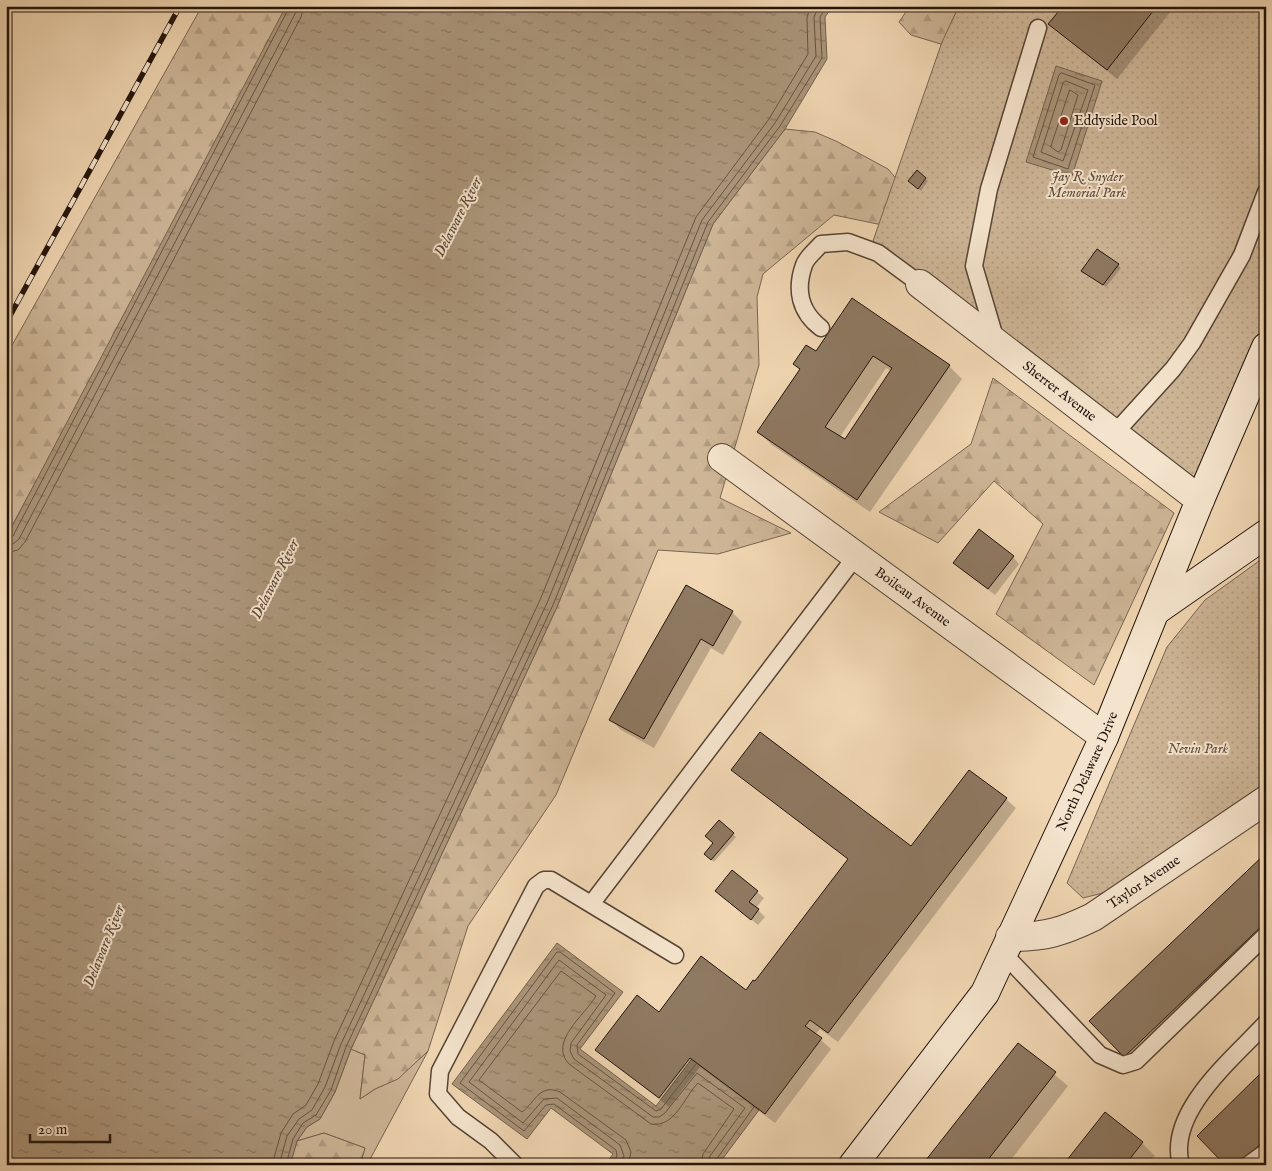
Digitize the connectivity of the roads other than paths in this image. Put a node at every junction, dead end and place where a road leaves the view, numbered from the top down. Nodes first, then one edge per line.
1 (1038, 28) dead end
2 (1266, 192) edge
3 (920, 284) joint
4 (821, 328) dead end
5 (997, 343) junction
6 (1266, 347) edge
7 (1114, 434) junction
8 (722, 458) dead end
9 (1200, 500) junction
10 (1266, 534) edge
11 (856, 556) junction
12 (1157, 610) junction
13 (1104, 737) junction
14 (1266, 800) edge
15 (592, 903) junction
16 (1266, 936) edge
17 (1007, 945) junction
18 (675, 954) dead end
19 (1266, 1023) edge
20 (1266, 1152) edge
21 (515, 1165) edge
22 (853, 1165) edge
23 (1181, 1165) edge
24 (1248, 1165) edge

1 - 5 lane
2 - 7 lane
3 - 4 lane
3 - 5 street, Sherrer Avenue
5 - 7 street, Sherrer Avenue
6 - 9 street, North Delaware Drive
7 - 9 street, Sherrer Avenue
8 - 11 street, Boileau Avenue
9 - 12 street, North Delaware Drive
10 - 12 street
11 - 13 street, Boileau Avenue
11 - 15 lane
12 - 13 street, North Delaware Drive
13 - 17 street, North Delaware Drive
14 - 17 street, Taylor Avenue
15 - 18 lane
15 - 21 lane
16 - 17 lane
17 - 22 street, North Delaware Drive
19 - 23 lane
20 - 24 lane

